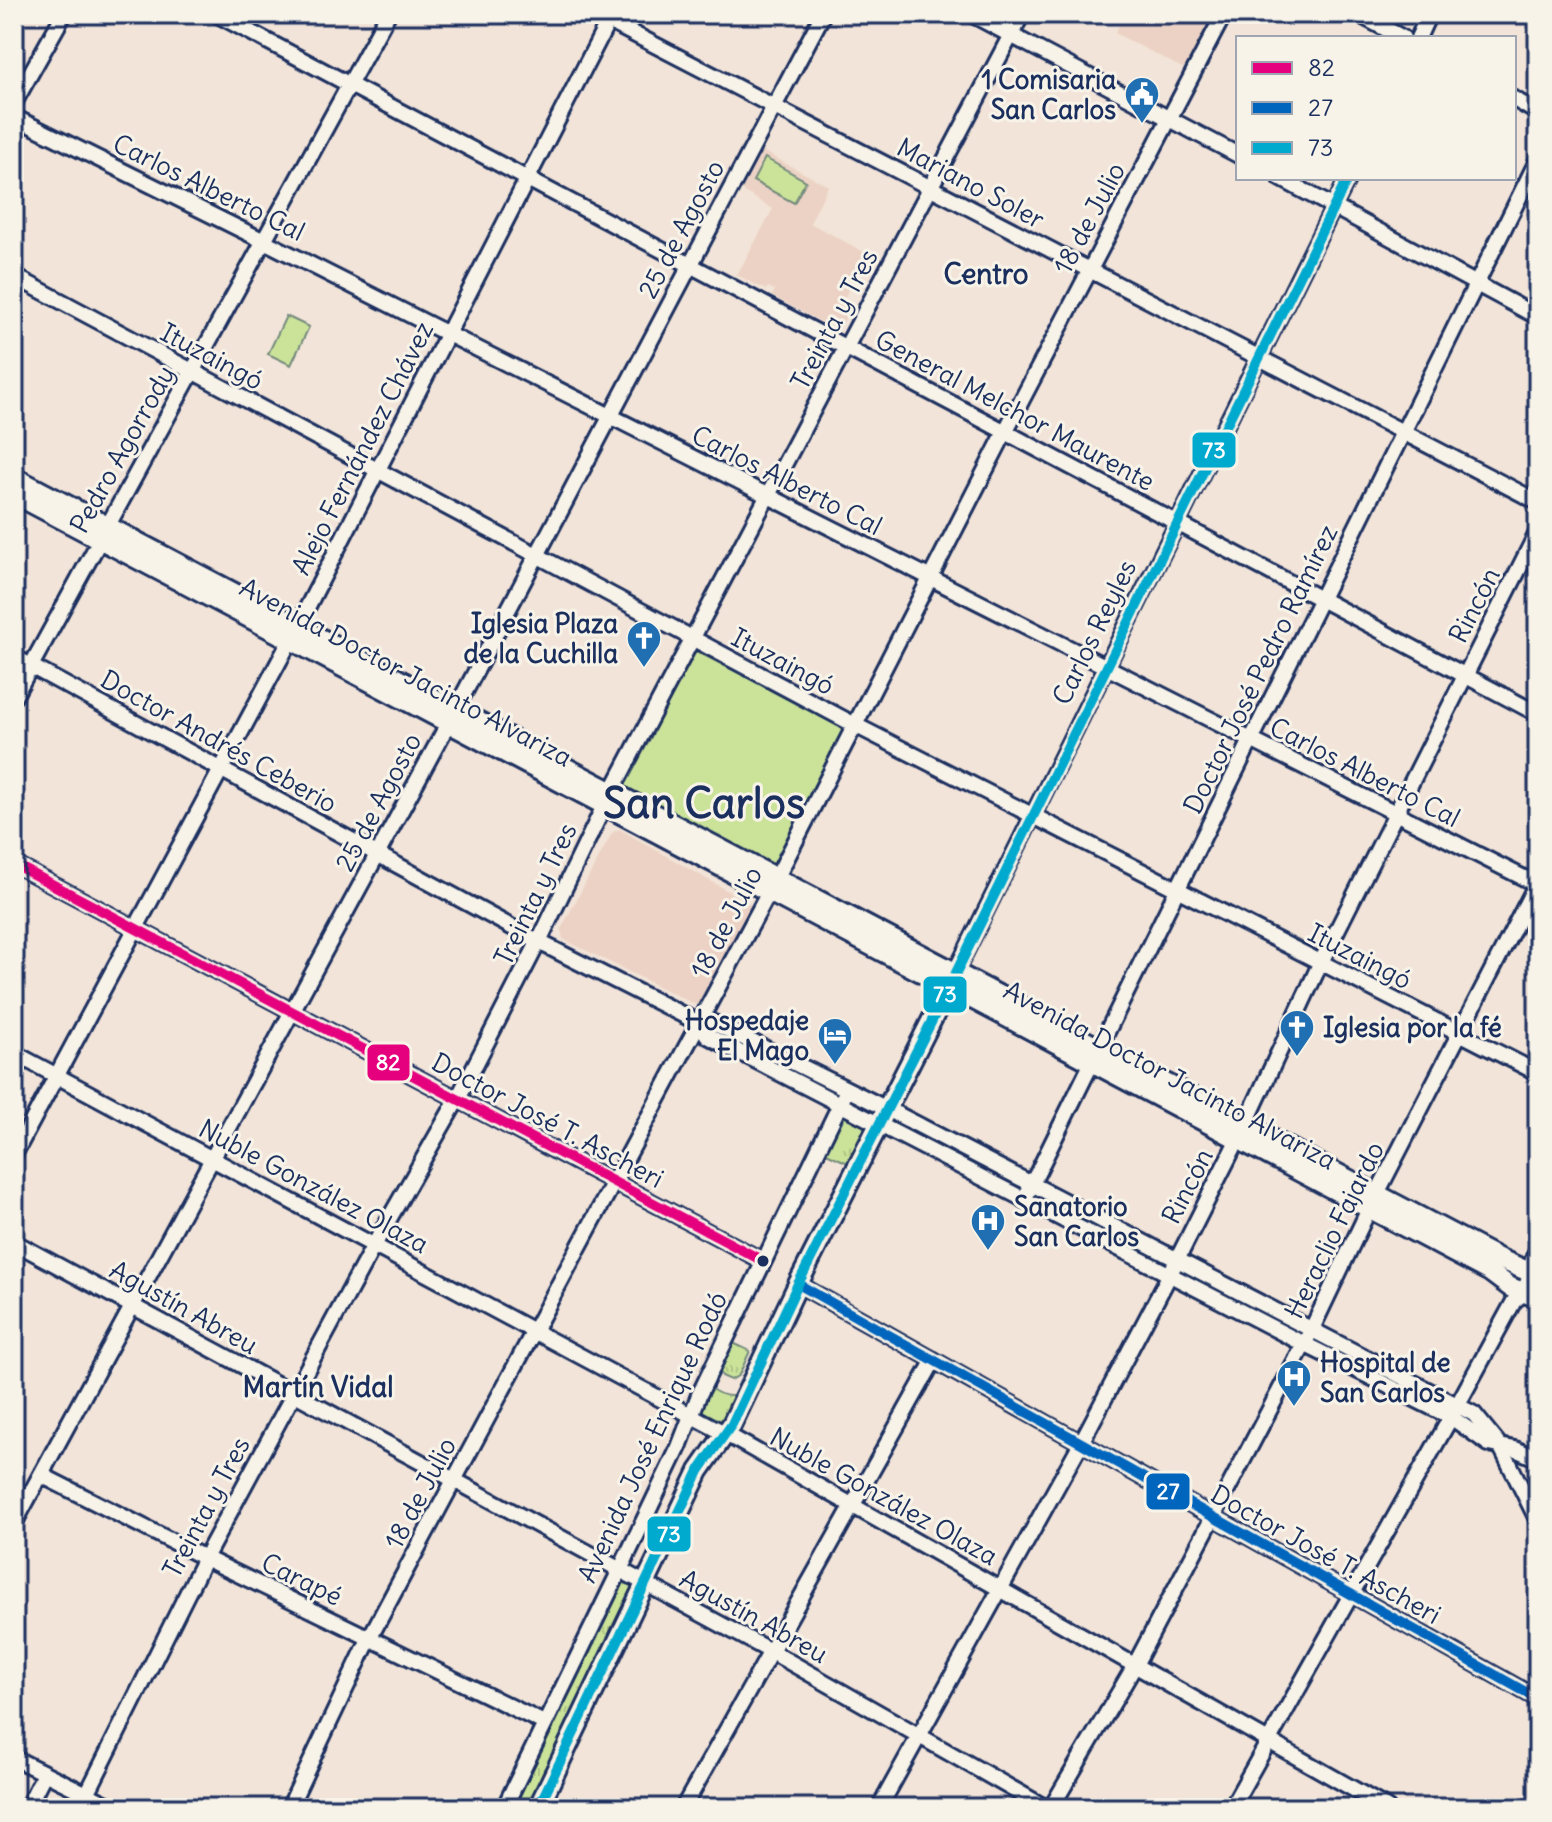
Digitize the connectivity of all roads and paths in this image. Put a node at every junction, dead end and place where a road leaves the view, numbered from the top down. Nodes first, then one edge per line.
1 (64, 14) edge
2 (216, 14) edge
3 (388, 14) edge
4 (823, 14) edge
5 (971, 14) edge
6 (1022, 14) edge
7 (1224, 14) edge
8 (1358, 14) edge
9 (1429, 14) edge
10 (606, 16) edge
11 (1011, 35) junction
12 (1399, 36) edge
13 (1419, 36) edge
14 (350, 85) junction
15 (1516, 100) edge
16 (14, 103) edge
17 (775, 107) junction
18 (1538, 113) edge
19 (14, 117) edge
20 (1170, 118) junction
21 (1236, 154) edge
22 (1538, 159) edge
23 (527, 180) junction
24 (1284, 180) edge
25 (1347, 180) edge
26 (930, 189) junction
27 (1333, 207) junction
28 (264, 241) junction
29 (689, 265) junction
30 (1088, 271) junction
31 (14, 276) edge
32 (1478, 285) junction
33 (1538, 317) edge
34 (447, 335) junction
35 (846, 348) junction
36 (1258, 359) junction
37 (192, 372) junction
38 (609, 416) junction
39 (1005, 432) junction
40 (1404, 434) junction
41 (378, 472) junction
42 (14, 477) edge
43 (14, 494) edge
44 (767, 497) junction
45 (1538, 502) edge
46 (1177, 522) junction
47 (1538, 531) edge
48 (104, 533) junction
49 (536, 556) junction
50 (929, 579) junction
51 (1322, 599) junction
52 (295, 632) junction
53 (692, 639) junction
54 (14, 657) edge
55 (31, 666) junction
56 (1105, 668) junction
57 (1465, 675) junction
58 (14, 697) edge
59 (1538, 714) edge
60 (452, 715) junction
61 (853, 724) junction
62 (1251, 741) junction
63 (222, 769) junction
64 (608, 799) junction
65 (1033, 815) junction
66 (1396, 815) junction
67 (377, 854) junction
68 (14, 864) edge
69 (1537, 884) edge
70 (772, 886) junction
71 (1177, 890) junction
72 (136, 928) junction
73 (539, 942) junction
74 (1320, 964) junction
75 (952, 980) junction
76 (292, 1012) junction
77 (699, 1023) junction
78 (1461, 1033) junction
79 (14, 1053) edge
80 (1095, 1054) junction
81 (1538, 1073) edge
82 (57, 1076) junction
83 (847, 1088) junction
84 (457, 1100) junction
85 (839, 1104) junction
86 (883, 1117) junction
87 (1241, 1132) junction
88 (14, 1155) edge
89 (212, 1158) junction
90 (615, 1183) junction
91 (1032, 1185) junction
92 (1024, 1200) junction
93 (1373, 1202) junction
94 (14, 1242) edge
95 (373, 1247) junction
96 (763, 1261) junction
97 (1533, 1266) edge
98 (1173, 1267) junction
99 (798, 1284) junction
100 (1521, 1295) edge
101 (133, 1305) junction
102 (535, 1331) junction
103 (1307, 1337) junction
104 (934, 1360) junction
105 (294, 1394) junction
106 (1455, 1412) junction
107 (690, 1415) junction
108 (726, 1434) junction
109 (1081, 1443) junction
110 (1501, 1447) junction
111 (1538, 1459) edge
112 (41, 1475) junction
113 (454, 1480) junction
114 (853, 1505) junction
115 (1212, 1518) junction
116 (1538, 1521) edge
117 (14, 1524) edge
118 (205, 1558) junction
119 (620, 1570) junction
120 (645, 1583) junction
121 (1001, 1589) junction
122 (1351, 1596) junction
123 (369, 1639) junction
124 (772, 1652) junction
125 (1134, 1667) junction
126 (1538, 1699) edge
127 (544, 1723) junction
128 (918, 1736) junction
129 (1269, 1742) junction
130 (14, 1758) edge
131 (44, 1774) junction
132 (87, 1794) junction
133 (27, 1808) edge
134 (115, 1808) edge
135 (289, 1808) edge
136 (504, 1808) edge
137 (538, 1808) edge
138 (683, 1808) edge
139 (879, 1808) edge
140 (1049, 1808) edge
141 (1231, 1808) edge
142 (1387, 1808) edge

1 - 16 street
2 - 14 street, General Melchor Maurente
3 - 14 street, Pedro Agorrody
4 - 17 street, 25 de Agosto
5 - 11 street
6 - 11 street, Treinta y Tres
7 - 20 street, 18 de Julio
8 - 12 street
9 - 13 street
10 - 17 street, Mariano Soler
10 - 23 street, Alejo Fernández Chávez
11 - 20 street
11 - 26 street, Treinta y Tres
14 - 23 street, General Melchor Maurente
14 - 28 street, Pedro Agorrody
15 - 18 street
17 - 26 street, Mariano Soler
17 - 29 street, 25 de Agosto
19 - 28 street, Carlos Alberto Cal
20 - 21 street
20 - 30 street, 18 de Julio
22 - 32 street, Doctor José Pedro Ramírez
23 - 29 street, General Melchor Maurente
23 - 34 street, Alejo Fernández Chávez
24 - 27 street
25 - 27 street, Carlos Reyles
26 - 30 street, Mariano Soler
26 - 35 street, Treinta y Tres
27 - 32 street
27 - 36 street, Carlos Reyles
28 - 34 street, Carlos Alberto Cal
28 - 37 street, Pedro Agorrody
29 - 35 street, General Melchor Maurente
29 - 38 street, 25 de Agosto
30 - 36 street, Mariano Soler
30 - 39 street, 18 de Julio
31 - 37 street, Ituzaingó
32 - 33 street
32 - 40 street, Doctor José Pedro Ramírez
34 - 38 street, Carlos Alberto Cal
34 - 41 street, Alejo Fernández Chávez
35 - 39 street, General Melchor Maurente
35 - 44 street, Treinta y Tres
36 - 40 street, Mariano Soler
36 - 46 street, Carlos Reyles
37 - 41 street, Ituzaingó
37 - 48 street, Pedro Agorrody
38 - 44 street, Carlos Alberto Cal
38 - 49 street, 25 de Agosto
39 - 46 street, General Melchor Maurente
39 - 50 street, 18 de Julio
40 - 45 street, Mariano Soler
40 - 51 street, Doctor José Pedro Ramírez
41 - 49 street, Ituzaingó
41 - 52 street, Alejo Fernández Chávez
42 - 48 main road, Avenida Doctor Jacinto Alvariza
43 - 48 main road, Avenida Doctor Jacinto Alvariza
44 - 50 street, Carlos Alberto Cal
44 - 53 street, Treinta y Tres
46 - 51 street, General Melchor Maurente
46 - 56 street, Carlos Reyles
47 - 57 street, Rincón
48 - 52 main road, Avenida Doctor Jacinto Alvariza
48 - 55 street, Pedro Agorrody
49 - 53 street, Ituzaingó
49 - 60 street, 25 de Agosto
50 - 56 street, Carlos Alberto Cal
50 - 61 street, 18 de Julio
51 - 57 street, General Melchor Maurente
51 - 62 street, Doctor José Pedro Ramírez
52 - 60 main road, Avenida Doctor Jacinto Alvariza
52 - 63 street, Alejo Fernández Chávez
53 - 61 street, Ituzaingó
53 - 64 street, Treinta y Tres
54 - 55 street, Doctor Andrés Ceberio
55 - 58 street, Pedro Agorrody
55 - 63 street, Doctor Andrés Ceberio
56 - 62 street, Carlos Alberto Cal
56 - 65 street, Carlos Reyles
57 - 59 street, General Melchor Maurente
57 - 66 street, Rincón
60 - 64 main road, Avenida Doctor Jacinto Alvariza
60 - 67 street, 25 de Agosto
61 - 65 street, Ituzaingó
61 - 70 street, 18 de Julio
62 - 66 street, Carlos Alberto Cal
62 - 71 street, Doctor José Pedro Ramírez
63 - 67 street, Doctor Andrés Ceberio
63 - 72 street, Alejo Fernández Chávez
64 - 70 main road, Avenida Doctor Jacinto Alvariza
64 - 73 street, Treinta y Tres
65 - 71 street, Ituzaingó
65 - 75 street, Carlos Reyles
66 - 69 street, Carlos Alberto Cal
66 - 74 street, Rincón
67 - 73 street, Doctor Andrés Ceberio
67 - 76 street, 25 de Agosto
68 - 72 street, Doctor José T. Ascheri
69 - 78 street, Heraclio Fajardo
70 - 75 main road, Avenida Doctor Jacinto Alvariza
70 - 77 street, 18 de Julio
71 - 74 street, Ituzaingó
71 - 80 street, Doctor José Pedro Ramírez
72 - 76 street, Doctor José T. Ascheri
72 - 82 street, Alejo Fernández Chávez
73 - 77 street, Doctor Andrés Ceberio
73 - 84 street, Treinta y Tres
74 - 78 street, Ituzaingó
74 - 87 street, Rincón
75 - 80 main road, Avenida Doctor Jacinto Alvariza
75 - 86 main road, Carlos Reyles
76 - 84 street, Doctor José T. Ascheri
76 - 89 street, 25 de Agosto
77 - 83 street, Doctor Andrés Ceberio
77 - 85 street, Doctor Andrés Ceberio
77 - 90 street, 18 de Julio
78 - 81 street, Ituzaingó
78 - 93 street, Heraclio Fajardo
79 - 82 street, Nuble González Olaza
80 - 87 main road, Avenida Doctor Jacinto Alvariza
80 - 91 street, Doctor José Pedro Ramírez
82 - 88 street, Alejo Fernández Chávez
82 - 89 street, Nuble González Olaza
83 - 85 street, Avenida José Enrique Rodó
83 - 86 street, Doctor Andrés Ceberio
84 - 90 street, Doctor José T. Ascheri
84 - 95 street, Treinta y Tres
85 - 86 street, Doctor Andrés Ceberio
85 - 96 street, Avenida José Enrique Rodó
86 - 91 street, Doctor Andrés Ceberio
86 - 92 street, Doctor Andrés Ceberio
86 - 99 main road
87 - 93 main road, Avenida Doctor Jacinto Alvariza
87 - 98 street, Rincón
89 - 95 street, Nuble González Olaza
89 - 101 street, 25 de Agosto
90 - 96 street, Doctor José T. Ascheri
90 - 102 street, 18 de Julio
91 - 92 street, Doctor José Pedro Ramírez
91 - 98 street, Doctor Andrés Ceberio
92 - 98 street, Doctor Andrés Ceberio
93 - 97 main road, Avenida Doctor Jacinto Alvariza
93 - 100 main road, Avenida Doctor Jacinto Alvariza
93 - 103 street, Heraclio Fajardo
94 - 101 street, Agustín Abreu
95 - 102 street, Nuble González Olaza
95 - 105 street, Treinta y Tres
96 - 107 street, Avenida José Enrique Rodó
97 - 100 main road
98 - 103 street, Doctor Andrés Ceberio
98 - 109 street, Rincón
99 - 104 street, Doctor José T. Ascheri
99 - 108 main road
100 - 106 street
101 - 105 street, Agustín Abreu
101 - 112 street, 25 de Agosto
102 - 107 street, Nuble González Olaza
102 - 113 street, 18 de Julio
103 - 106 street, Doctor Andrés Ceberio
103 - 115 street, Heraclio Fajardo
104 - 109 street, Doctor José T. Ascheri
104 - 114 street
105 - 113 street, Agustín Abreu
105 - 118 street, Treinta y Tres
106 - 110 street, Doctor Andrés Ceberio
106 - 122 street
107 - 108 street, Nuble González Olaza
107 - 119 street, Avenida José Enrique Rodó
108 - 114 street, Nuble González Olaza
108 - 120 main road
109 - 115 street, Doctor José T. Ascheri
109 - 121 street, Rincón
110 - 111 street
110 - 116 street, Doctor Andrés Ceberio
112 - 117 street, 25 de Agosto
112 - 118 street, Carapé
113 - 119 street, Agustín Abreu
113 - 123 street, 18 de Julio
114 - 121 street, Nuble González Olaza
114 - 124 street
115 - 122 street, Doctor José T. Ascheri
115 - 125 street, Heraclio Fajardo
118 - 123 street, Carapé
118 - 132 street, Treinta y Tres
119 - 120 street, Agustín Abreu
119 - 127 street, Avenida José Enrique Rodó
120 - 124 street, Agustín Abreu
120 - 137 main road
121 - 125 street, Nuble González Olaza
121 - 128 street, Rincón
122 - 126 street, Doctor José T. Ascheri
122 - 129 street
123 - 127 street, Carapé
123 - 135 street, 18 de Julio
124 - 128 street, Agustín Abreu
124 - 138 street
125 - 129 street, Nuble González Olaza
125 - 140 street, Heraclio Fajardo
127 - 136 street, Avenida José Enrique Rodó
128 - 139 street, Rincón
128 - 140 street, Agustín Abreu
129 - 141 street
129 - 142 street, Nuble González Olaza
130 - 131 street
131 - 132 street
131 - 133 street
132 - 134 street

